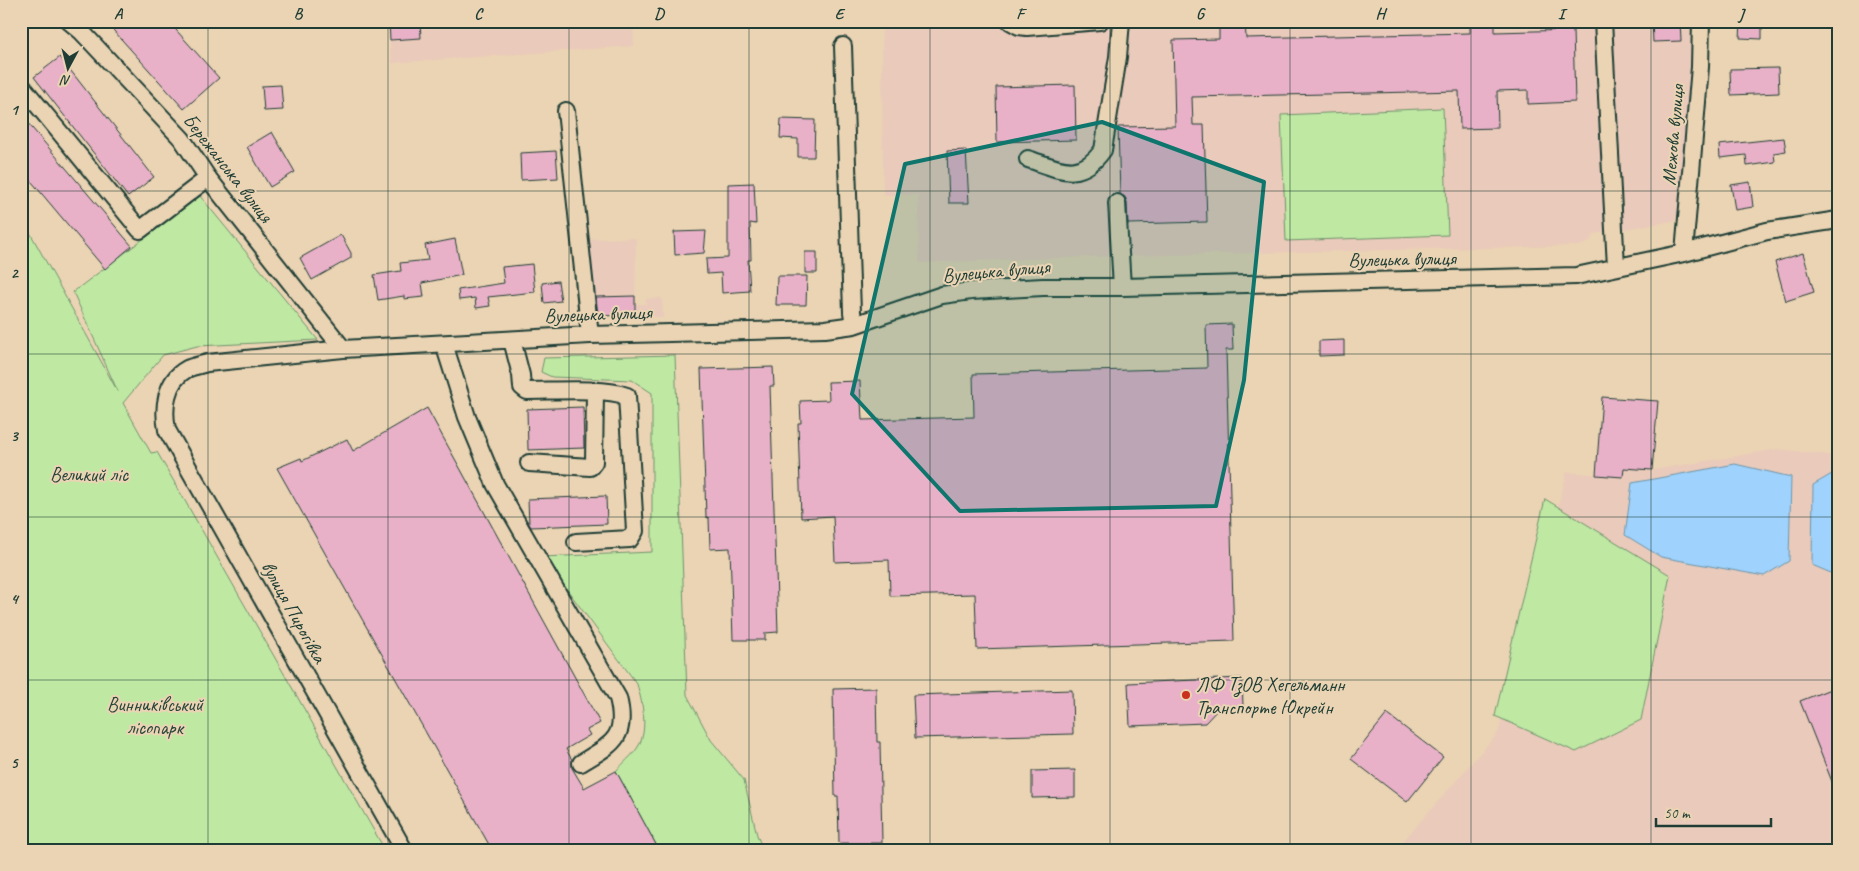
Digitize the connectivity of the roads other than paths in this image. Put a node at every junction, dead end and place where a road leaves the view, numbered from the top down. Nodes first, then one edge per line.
1 (69, 21) edge
2 (1010, 21) edge
3 (1100, 21) edge
4 (1121, 21) edge
5 (1603, 21) edge
6 (1701, 21) edge
7 (843, 46) dead end
8 (21, 85) edge
9 (566, 110) dead end
10 (1028, 159) dead end
11 (208, 178) junction
12 (1117, 203) dead end
13 (1838, 220) edge
14 (1684, 253) junction
15 (1616, 267) junction
16 (1122, 287) junction
17 (854, 325) junction
18 (590, 335) junction
19 (512, 340) junction
20 (444, 344) junction
21 (344, 349) junction
22 (169, 390) joint
23 (595, 392) junction
24 (530, 463) dead end
25 (576, 542) dead end
26 (581, 763) dead end
27 (404, 850) edge

1 - 11 street, Бережанська вулиця
2 - 3 street
4 - 10 street
5 - 15 street
6 - 14 street, Межова вулиця
7 - 17 street
8 - 11 street
9 - 18 street
11 - 21 street, Бережанська вулиця
12 - 16 street
13 - 14 street, Вулецька вулиця
14 - 15 street, Вулецька вулиця
15 - 16 street, Вулецька вулиця
16 - 17 street, Вулецька вулиця
17 - 18 street, Вулецька вулиця
18 - 19 street, Вулецька вулиця
19 - 20 street, Вулецька вулиця
19 - 23 street
20 - 21 street, Вулецька вулиця
20 - 26 street
21 - 22 street, Вулецька вулиця
22 - 27 street, вулиця Пирогівка
23 - 24 street
23 - 25 street

